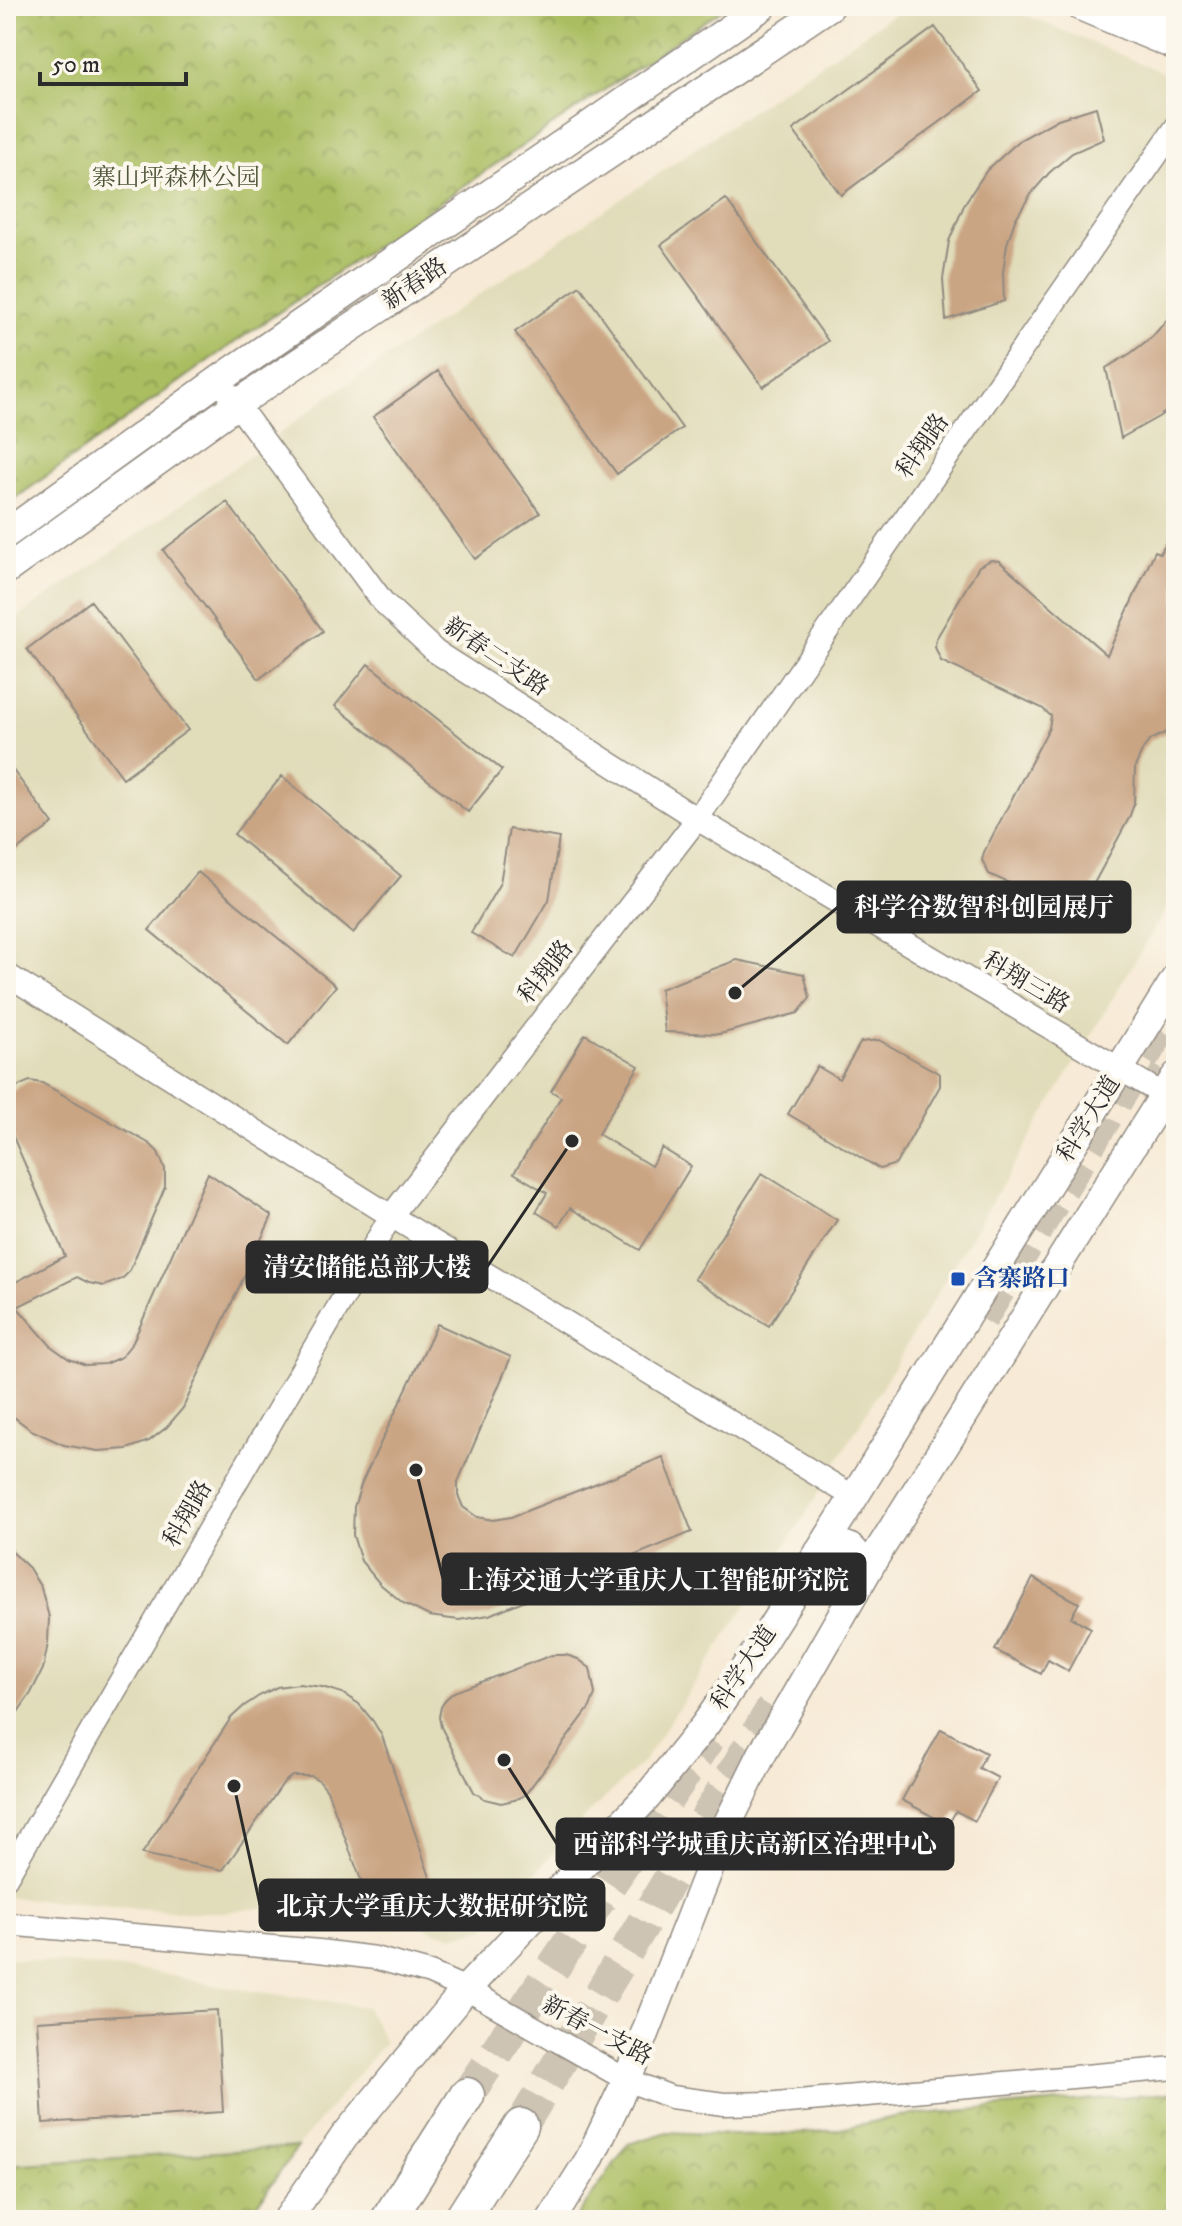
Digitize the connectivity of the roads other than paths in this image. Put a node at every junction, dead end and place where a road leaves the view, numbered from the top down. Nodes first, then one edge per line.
1 (763, 6) edge
2 (830, 6) edge
3 (1080, 6) edge
4 (1148, 6) edge
5 (1176, 18) edge
6 (1176, 46) edge
7 (1176, 127) edge
8 (219, 380) junction
9 (237, 404) junction
10 (6, 534) edge
11 (6, 570) edge
12 (697, 819) junction
13 (6, 974) edge
14 (1176, 978) edge
15 (1120, 1069) junction
16 (1170, 1085) edge
17 (391, 1216) junction
18 (854, 1497) junction
19 (819, 1552) junction
20 (860, 1583) junction
21 (6, 1878) edge
22 (6, 1924) edge
23 (466, 1989) junction
24 (1176, 2068) edge
25 (627, 2080) junction
26 (467, 2095) tunnel mouth
27 (521, 2126) tunnel mouth
28 (287, 2220) edge
29 (388, 2220) edge
30 (461, 2220) edge
31 (551, 2220) edge

1 - 8 main road, 新春路
2 - 9 main road, 新春路
3 - 6 main road
4 - 5 main road
7 - 12 street, 科翔路
8 - 9 street, 新春二支路
8 - 10 main road, 新春路
9 - 11 main road, 新春路
9 - 12 street, 新春二支路
12 - 15 street, 科翔三路
12 - 17 street, 科翔路
13 - 17 street
14 - 15 main road, 科学大道
15 - 16 street, 科翔三路
15 - 18 main road, 科学大道
16 - 20 main road
17 - 18 street
17 - 21 street, 科翔路
18 - 19 main road, 科学大道
19 - 20 main road
19 - 23 main road, 科学大道
20 - 25 main road
22 - 23 street, 新春一支路
23 - 25 street, 新春一支路
23 - 28 main road, 科学大道
24 - 25 street, 新春一支路
25 - 31 main road
26 - 29 highway
27 - 30 highway

